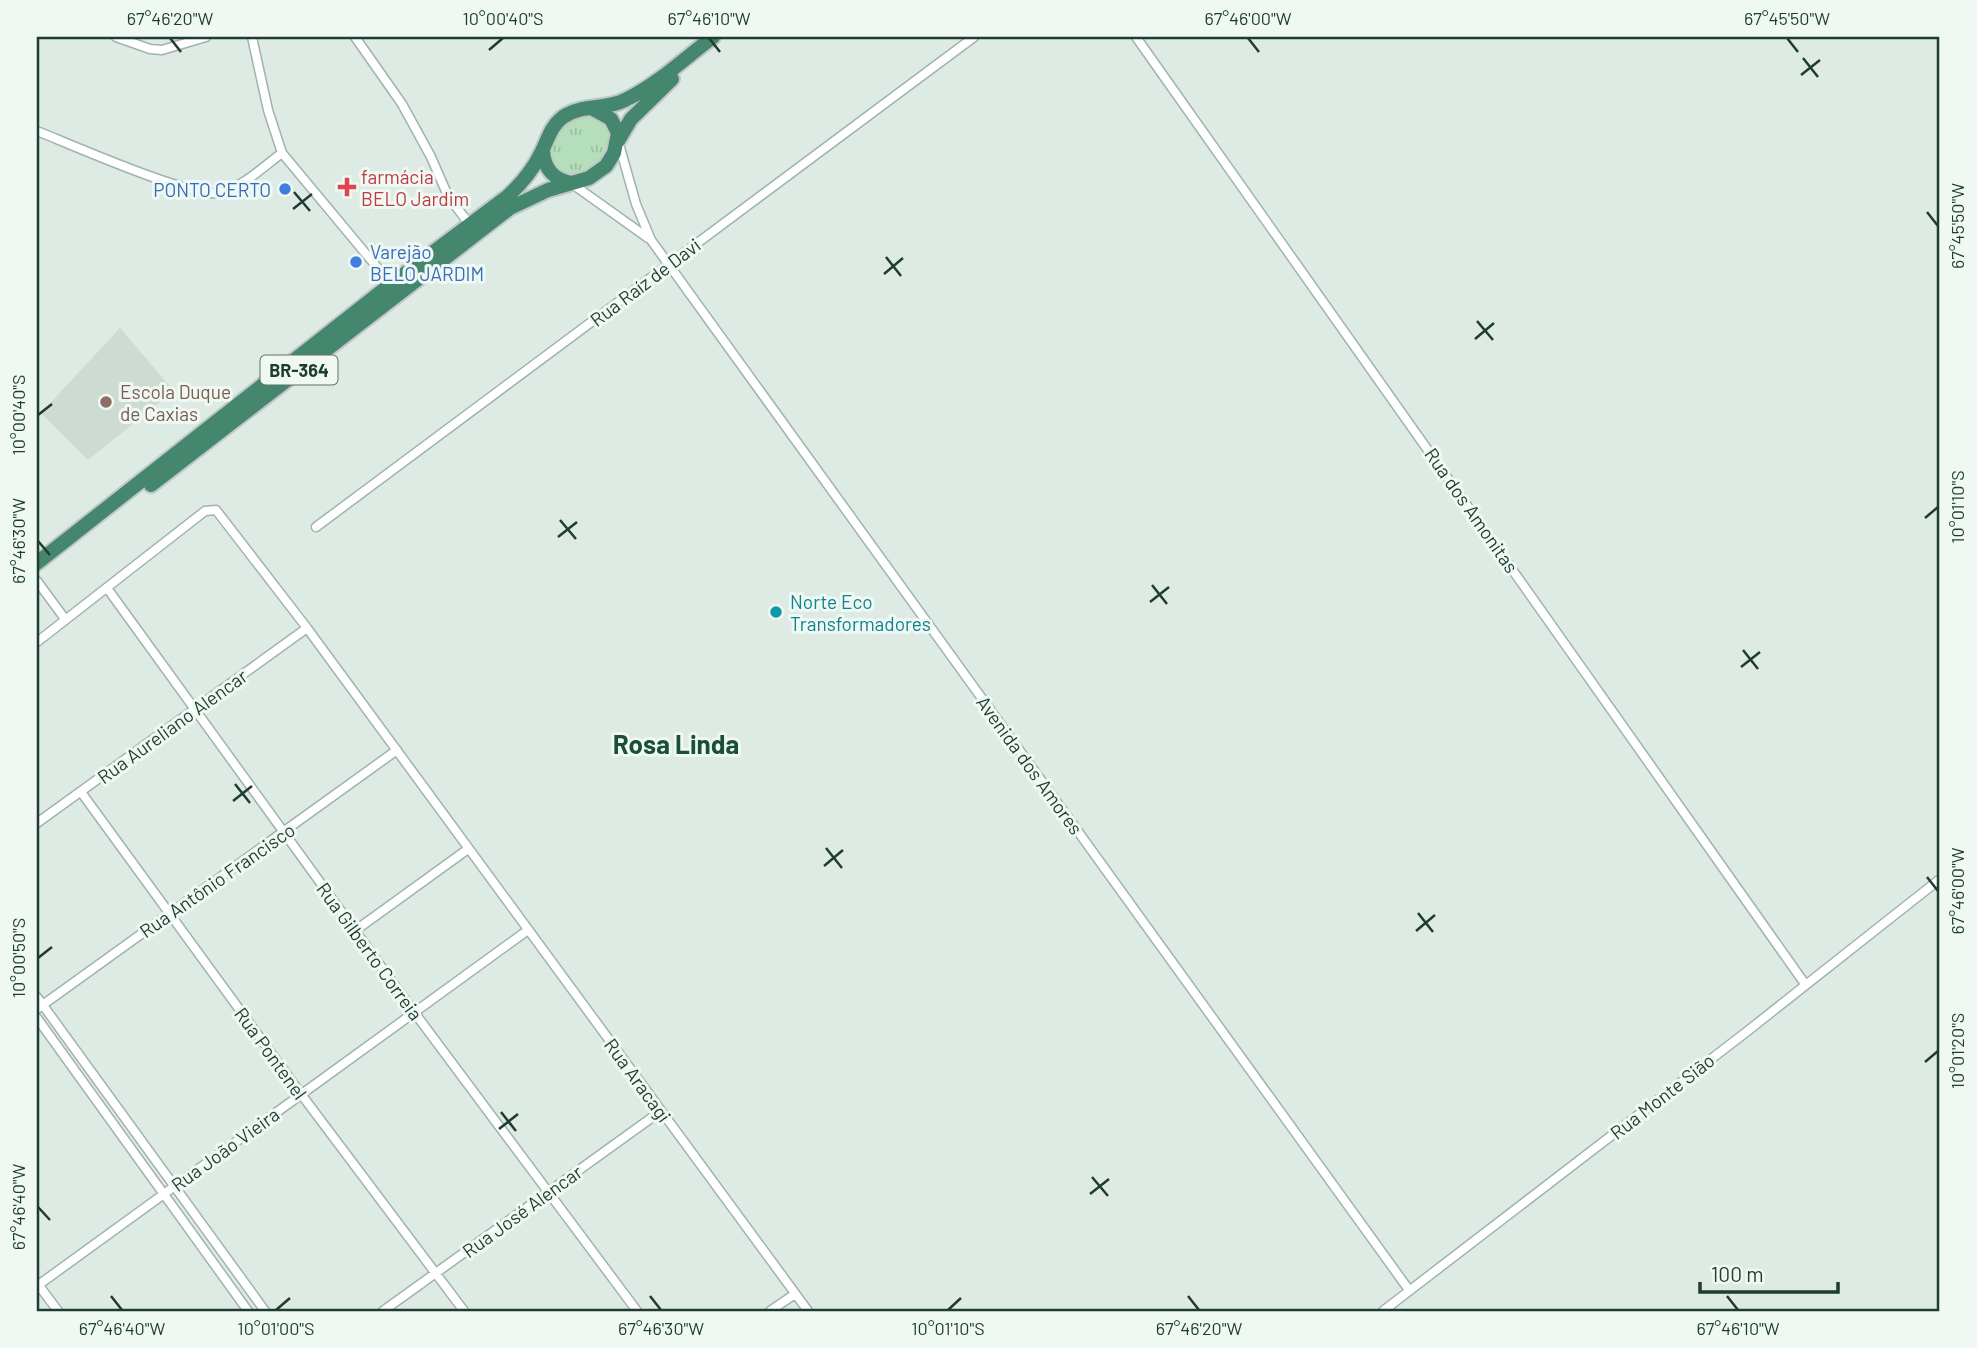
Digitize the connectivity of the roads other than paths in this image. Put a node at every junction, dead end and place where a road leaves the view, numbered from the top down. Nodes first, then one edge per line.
1 (116, 37) edge
2 (206, 37) edge
3 (252, 37) edge
4 (355, 37) edge
5 (713, 37) edge
6 (726, 37) edge
7 (974, 37) edge
8 (1136, 37) edge
9 (130, 39) edge
10 (593, 108) junction
11 (37, 131) edge
12 (618, 141) junction
13 (543, 151) junction
14 (282, 153) junction
15 (571, 183) junction
16 (470, 225) junction
17 (651, 240) junction
18 (669, 265) junction
19 (391, 284) junction
20 (316, 527) dead end
21 (37, 563) edge
22 (37, 575) edge
23 (37, 581) edge
24 (107, 588) junction
25 (65, 618) junction
26 (307, 628) junction
27 (37, 642) edge
28 (194, 709) junction
29 (397, 750) junction
30 (81, 792) junction
31 (37, 823) edge
32 (284, 833) junction
33 (468, 849) junction
34 (1940, 878) edge
35 (170, 914) junction
36 (356, 930) junction
37 (528, 930) junction
38 (1805, 984) junction
39 (39, 1004) edge
40 (414, 1012) junction
41 (37, 1018) edge
42 (100, 1084) junction
43 (90, 1091) junction
44 (301, 1094) junction
45 (661, 1111) junction
46 (174, 1186) junction
47 (164, 1193) junction
48 (549, 1193) junction
49 (436, 1273) junction
50 (37, 1285) edge
51 (1409, 1290) junction
52 (795, 1294) junction
53 (58, 1311) edge
54 (248, 1311) edge
55 (265, 1311) edge
56 (383, 1311) edge
57 (464, 1311) edge
58 (637, 1311) edge
59 (770, 1311) edge
60 (808, 1311) edge
61 (1383, 1311) edge

1 - 9 street
2 - 9 street
3 - 14 street
4 - 16 street
5 - 10 highway, BR-364
6 - 12 highway, BR-364
7 - 18 street, Rua Raíz de Davi
8 - 38 street, Rua dos Amonitas
10 - 12 highway
10 - 13 highway, BR-364
11 - 14 street
12 - 15 highway, BR-364
12 - 17 street, Avenida dos Amores
13 - 15 highway
13 - 16 highway, BR-364
14 - 19 street
15 - 17 street, Avenida dos Amores
15 - 22 highway, BR-364
16 - 19 highway, BR-364
17 - 18 street, Avenida dos Amores
18 - 20 street, Rua Raíz de Davi
18 - 51 street, Avenida dos Amores
19 - 21 highway, BR-364
23 - 25 street
24 - 25 street
24 - 26 street
24 - 28 street, Rua Gilberto Correia
25 - 27 street
26 - 28 street, Rua Aureliano Alencar
26 - 29 street
28 - 30 street, Rua Aureliano Alencar
28 - 32 street, Rua Gilberto Correia
29 - 32 street, Rua Antônio Francisco
29 - 33 street
30 - 31 street, Rua Aureliano Alencar
30 - 35 street, Rua Pontenel
32 - 35 street, Rua Antônio Francisco
32 - 36 street, Rua Gilberto Correia
33 - 36 street
33 - 37 street, Rua Aracagi
34 - 38 street, Rua Monte Sião
35 - 39 street, Rua Antônio Francisco
35 - 44 street, Rua Pontenel
36 - 40 street, Rua Gilberto Correia
37 - 40 street, Rua João Vieira
37 - 45 street, Rua Aracagi
38 - 51 street, Rua Monte Sião
39 - 42 street
40 - 44 street, Rua João Vieira
40 - 48 street, Rua Gilberto Correia
41 - 43 street
42 - 43 street
42 - 46 street
43 - 47 street
44 - 46 street, Rua João Vieira
44 - 49 street, Rua Pontenel
45 - 48 street, Rua José Alencar
45 - 52 street, Rua Aracagi
46 - 47 street, Rua João Vieira
46 - 55 street
47 - 50 street, Rua João Vieira
47 - 54 street
48 - 49 street, Rua José Alencar
48 - 58 street, Rua Gilberto Correia
49 - 56 street, Rua José Alencar
49 - 57 street, Rua Pontenel
50 - 53 street
51 - 61 street, Rua Monte Sião
52 - 59 street
52 - 60 street, Rua Aracagi

